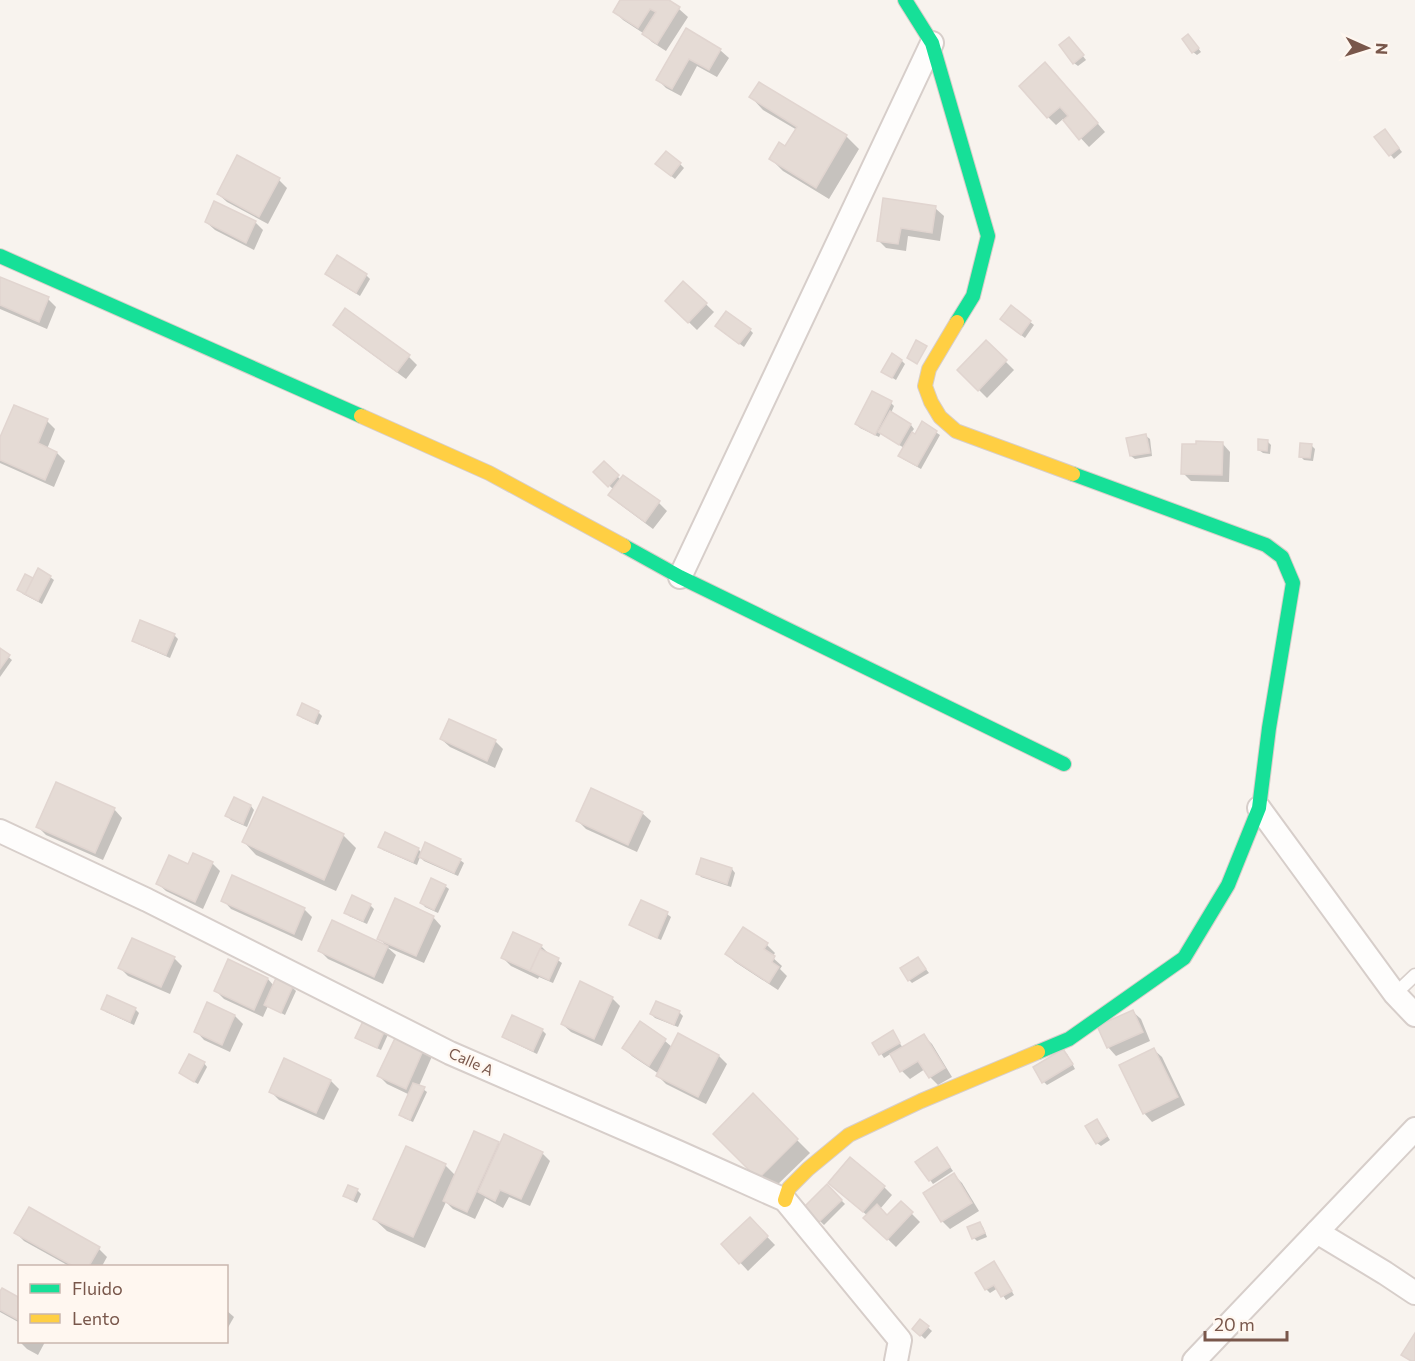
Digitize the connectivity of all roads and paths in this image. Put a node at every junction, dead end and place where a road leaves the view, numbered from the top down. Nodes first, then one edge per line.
1 (911, 2) edge
2 (932, 43) junction
3 (0, 256) edge
4 (680, 577) junction
5 (1064, 764) dead end
6 (1259, 808) junction
7 (0, 831) edge
8 (1415, 975) edge
9 (1395, 994) junction
10 (1415, 1015) edge
11 (1415, 1129) edge
12 (785, 1200) junction
13 (1317, 1232) junction
14 (1415, 1293) edge
15 (898, 1350) edge
16 (1194, 1361) edge

1 - 2 street
2 - 4 street
2 - 6 street
3 - 4 street
4 - 5 street
6 - 9 street
6 - 12 street
7 - 12 street, Calle A
8 - 9 lane
9 - 10 street
11 - 13 street
12 - 15 street, Calle A
13 - 14 street
13 - 16 street

